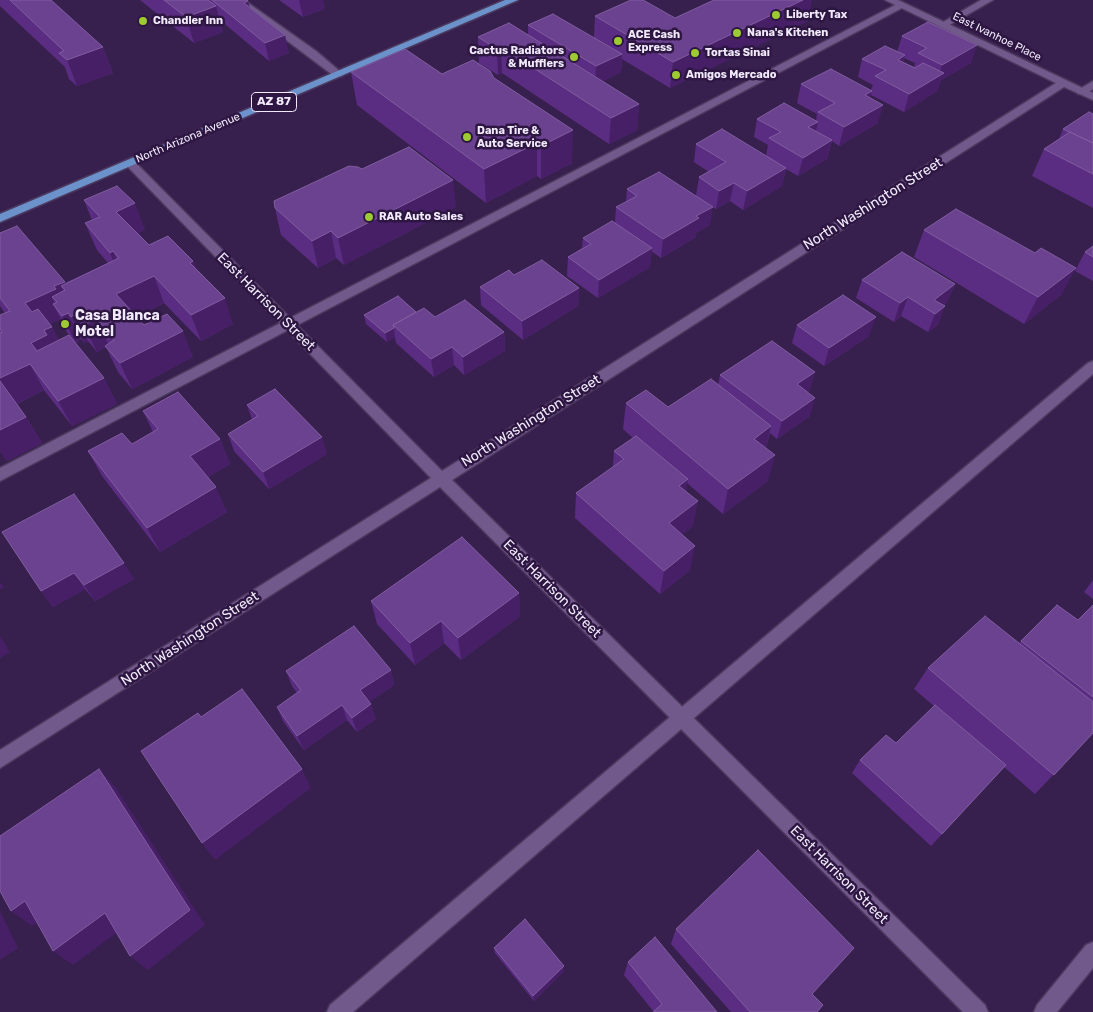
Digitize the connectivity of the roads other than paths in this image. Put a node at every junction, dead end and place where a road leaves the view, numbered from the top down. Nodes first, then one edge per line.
1 (238, 0) edge
2 (513, 0) edge
3 (988, 0) edge
4 (895, 3) edge
5 (943, 25) junction
6 (338, 74) junction
7 (1063, 82) junction
8 (1093, 84) edge
9 (1082, 92) junction
10 (1093, 97) edge
11 (130, 163) junction
12 (0, 218) edge
13 (289, 325) junction
14 (1093, 366) edge
15 (0, 475) edge
16 (441, 479) junction
17 (681, 718) junction
18 (0, 760) edge
19 (1093, 952) edge
20 (337, 1012) edge
21 (978, 1012) edge
22 (1044, 1012) edge

1 - 6 street
2 - 6 main road, North Arizona Avenue / AZ 87
3 - 5 street
4 - 5 street, East Ivanhoe Place
4 - 13 street
5 - 7 street, East Ivanhoe Place
6 - 11 main road, North Arizona Avenue / AZ 87
7 - 9 street, East Ivanhoe Place
7 - 16 street, North Washington Street
8 - 9 street
9 - 10 street, East Ivanhoe Place
11 - 12 main road, North Arizona Avenue / AZ 87
11 - 13 street, East Harrison Street
13 - 15 street
13 - 16 street, East Harrison Street
14 - 17 street
16 - 17 street, East Harrison Street
16 - 18 street, North Washington Street
17 - 20 street
17 - 21 street, East Harrison Street
19 - 22 street

